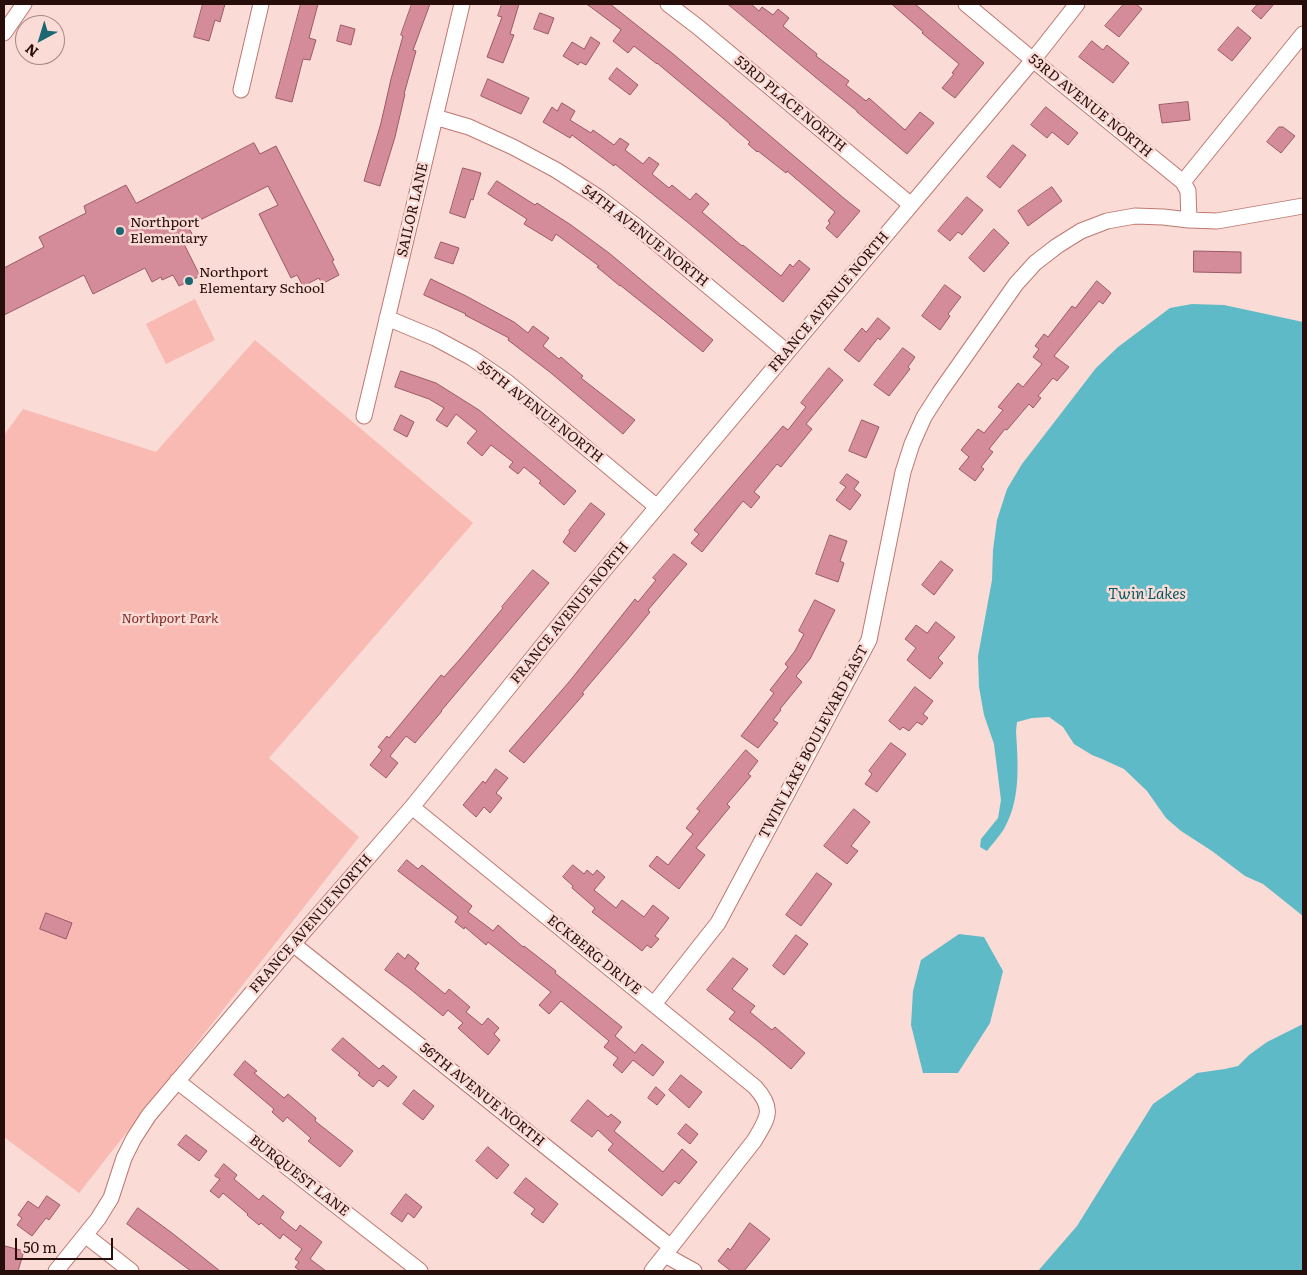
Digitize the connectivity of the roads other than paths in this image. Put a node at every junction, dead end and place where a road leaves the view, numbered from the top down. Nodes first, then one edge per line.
1 (24, 4) edge
2 (261, 4) edge
3 (462, 4) edge
4 (668, 4) edge
5 (966, 4) edge
6 (1077, 4) edge
7 (4, 33) edge
8 (1303, 34) edge
9 (1033, 60) junction
10 (241, 90) dead end
11 (435, 116) junction
12 (1184, 182) junction
13 (911, 205) junction
14 (1303, 206) edge
15 (1188, 220) junction
16 (387, 318) junction
17 (787, 352) junction
18 (364, 416) dead end
19 (657, 507) junction
20 (412, 807) junction
21 (293, 944) junction
22 (654, 1004) junction
23 (177, 1081) junction
24 (85, 1235) junction
25 (668, 1251) junction
26 (56, 1271) edge
27 (131, 1271) edge
28 (420, 1271) edge
29 (652, 1271) edge
30 (694, 1271) edge

1 - 7 street
2 - 10 street
3 - 11 street, SAILOR LANE
4 - 13 street, 53RD PLACE NORTH
5 - 9 street, 53RD AVENUE NORTH
6 - 9 street, FRANCE AVENUE NORTH
8 - 12 street
9 - 12 street, 53RD AVENUE NORTH
9 - 13 street, FRANCE AVENUE NORTH
11 - 16 street, SAILOR LANE
11 - 17 street, 54TH AVENUE NORTH
12 - 15 street
13 - 17 street, FRANCE AVENUE NORTH
14 - 15 street, TWIN LAKE BOULEVARD EAST
15 - 22 street, TWIN LAKE BOULEVARD EAST
16 - 18 street, SAILOR LANE
16 - 19 street, 55TH AVENUE NORTH
17 - 19 street, FRANCE AVENUE NORTH
19 - 20 street, FRANCE AVENUE NORTH
20 - 21 street, FRANCE AVENUE NORTH
20 - 22 street, ECKBERG DRIVE
21 - 23 street, FRANCE AVENUE NORTH
21 - 25 street, 56TH AVENUE NORTH
22 - 25 street, ECKBERG DRIVE
23 - 24 street, FRANCE AVENUE NORTH
23 - 28 street, BURQUEST LANE
24 - 26 street, FRANCE AVENUE NORTH
24 - 27 street
25 - 29 street
25 - 30 street, 56TH AVENUE NORTH

